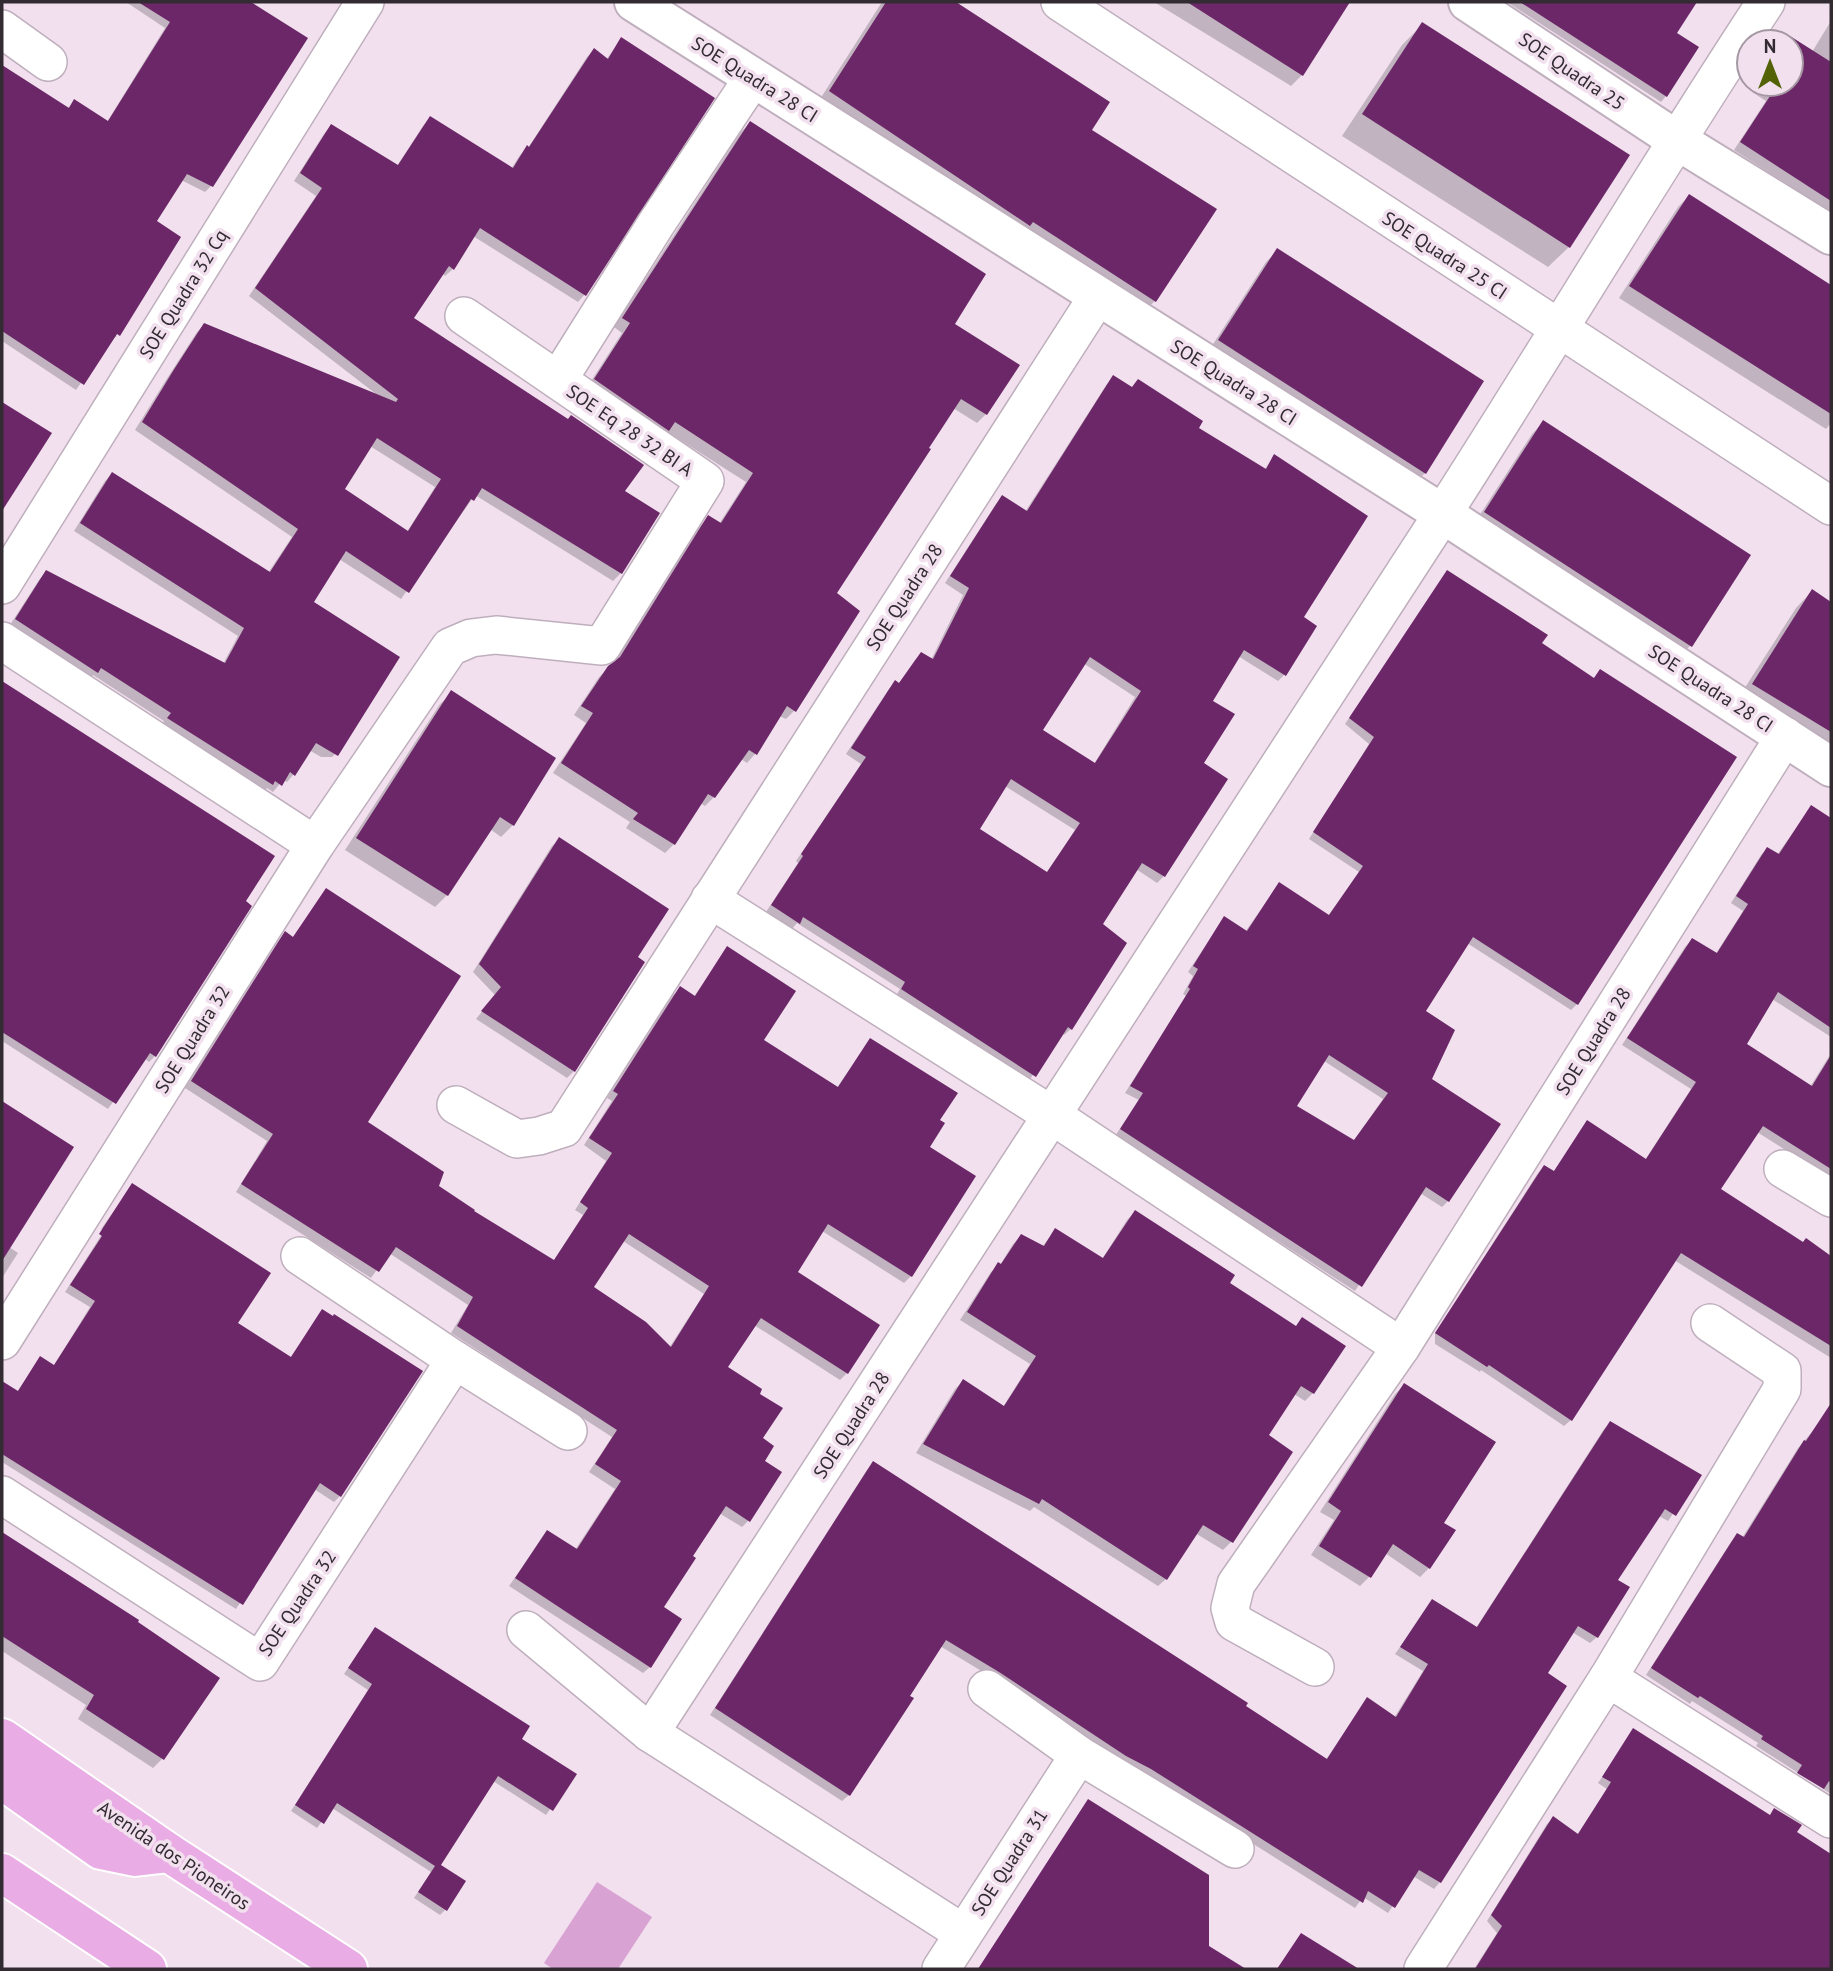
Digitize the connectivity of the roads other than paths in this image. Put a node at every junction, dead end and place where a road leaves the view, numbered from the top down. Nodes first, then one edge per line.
1 (365, 2) edge
2 (634, 2) edge
3 (1060, 2) edge
4 (1468, 2) edge
5 (1766, 2) edge
6 (2, 29) edge
7 (48, 62) dead end
8 (753, 78) junction
9 (1675, 139) junction
10 (1831, 235) edge
11 (1098, 296) junction
12 (464, 316) dead end
13 (1558, 329) junction
14 (558, 380) junction
15 (1831, 506) edge
16 (1443, 514) junction
17 (2, 585) edge
18 (2, 641) edge
19 (602, 646) joint
20 (1785, 736) junction
21 (1831, 767) edge
22 (315, 845) junction
23 (710, 899) junction
24 (456, 1105) dead end
25 (1053, 1116) junction
26 (1783, 1168) dead end
27 (1831, 1198) edge
28 (300, 1256) dead end
29 (1710, 1323) dead end
30 (2, 1341) edge
31 (1401, 1347) junction
32 (456, 1360) junction
33 (568, 1431) dead end
34 (2, 1496) edge
35 (526, 1630) dead end
36 (1315, 1667) dead end
37 (1608, 1678) junction
38 (988, 1689) dead end
39 (650, 1733) junction
40 (2, 1738) edge
41 (1079, 1755) junction
42 (2, 1780) edge
43 (1831, 1819) edge
44 (1235, 1849) dead end
45 (169, 1853) junction
46 (2, 1873) edge
47 (963, 1933) junction
48 (147, 1969) edge
49 (348, 1969) edge
50 (941, 1969) edge
51 (1423, 1969) edge

1 - 17 street, SOE Quadra 32 Cq
2 - 8 street, SOE Quadra 28 CI
3 - 13 street, SOE Quadra 25 CI
4 - 9 street, SOE Quadra 25
5 - 9 street
6 - 7 street
8 - 11 street, SOE Quadra 28 CI
8 - 14 street
9 - 10 street, SOE Quadra 25
9 - 13 street, SOE Quadra 28
11 - 16 street, SOE Quadra 28 CI
11 - 23 street, SOE Quadra 28
12 - 14 street, SOE Eq 28 32 BI A
13 - 15 street, SOE Quadra 25 CI
13 - 16 street, SOE Quadra 28
14 - 19 street, SOE Eq 28 32 BI A
16 - 20 street, SOE Quadra 28 CI
16 - 25 street, SOE Quadra 28
18 - 22 street
19 - 22 street, SOE Quadra 32
20 - 21 street, SOE Quadra 28 CI
20 - 31 street, SOE Quadra 28
22 - 30 street, SOE Quadra 32
23 - 24 street, SOE Quadra 28
23 - 25 street
25 - 31 street
25 - 39 street, SOE Quadra 28
26 - 27 street
28 - 32 street
29 - 37 street
31 - 36 street, SOE Quadra 28
32 - 33 street
32 - 34 street, SOE Quadra 32
35 - 39 street
37 - 43 street
37 - 51 street
38 - 41 street
39 - 47 street
40 - 45 main road, Avenida dos Pioneiros
41 - 44 street
41 - 47 street, SOE Quadra 31
42 - 45 main road
45 - 49 main road, Avenida dos Pioneiros
46 - 48 main road
47 - 50 street, SOE Quadra 31

